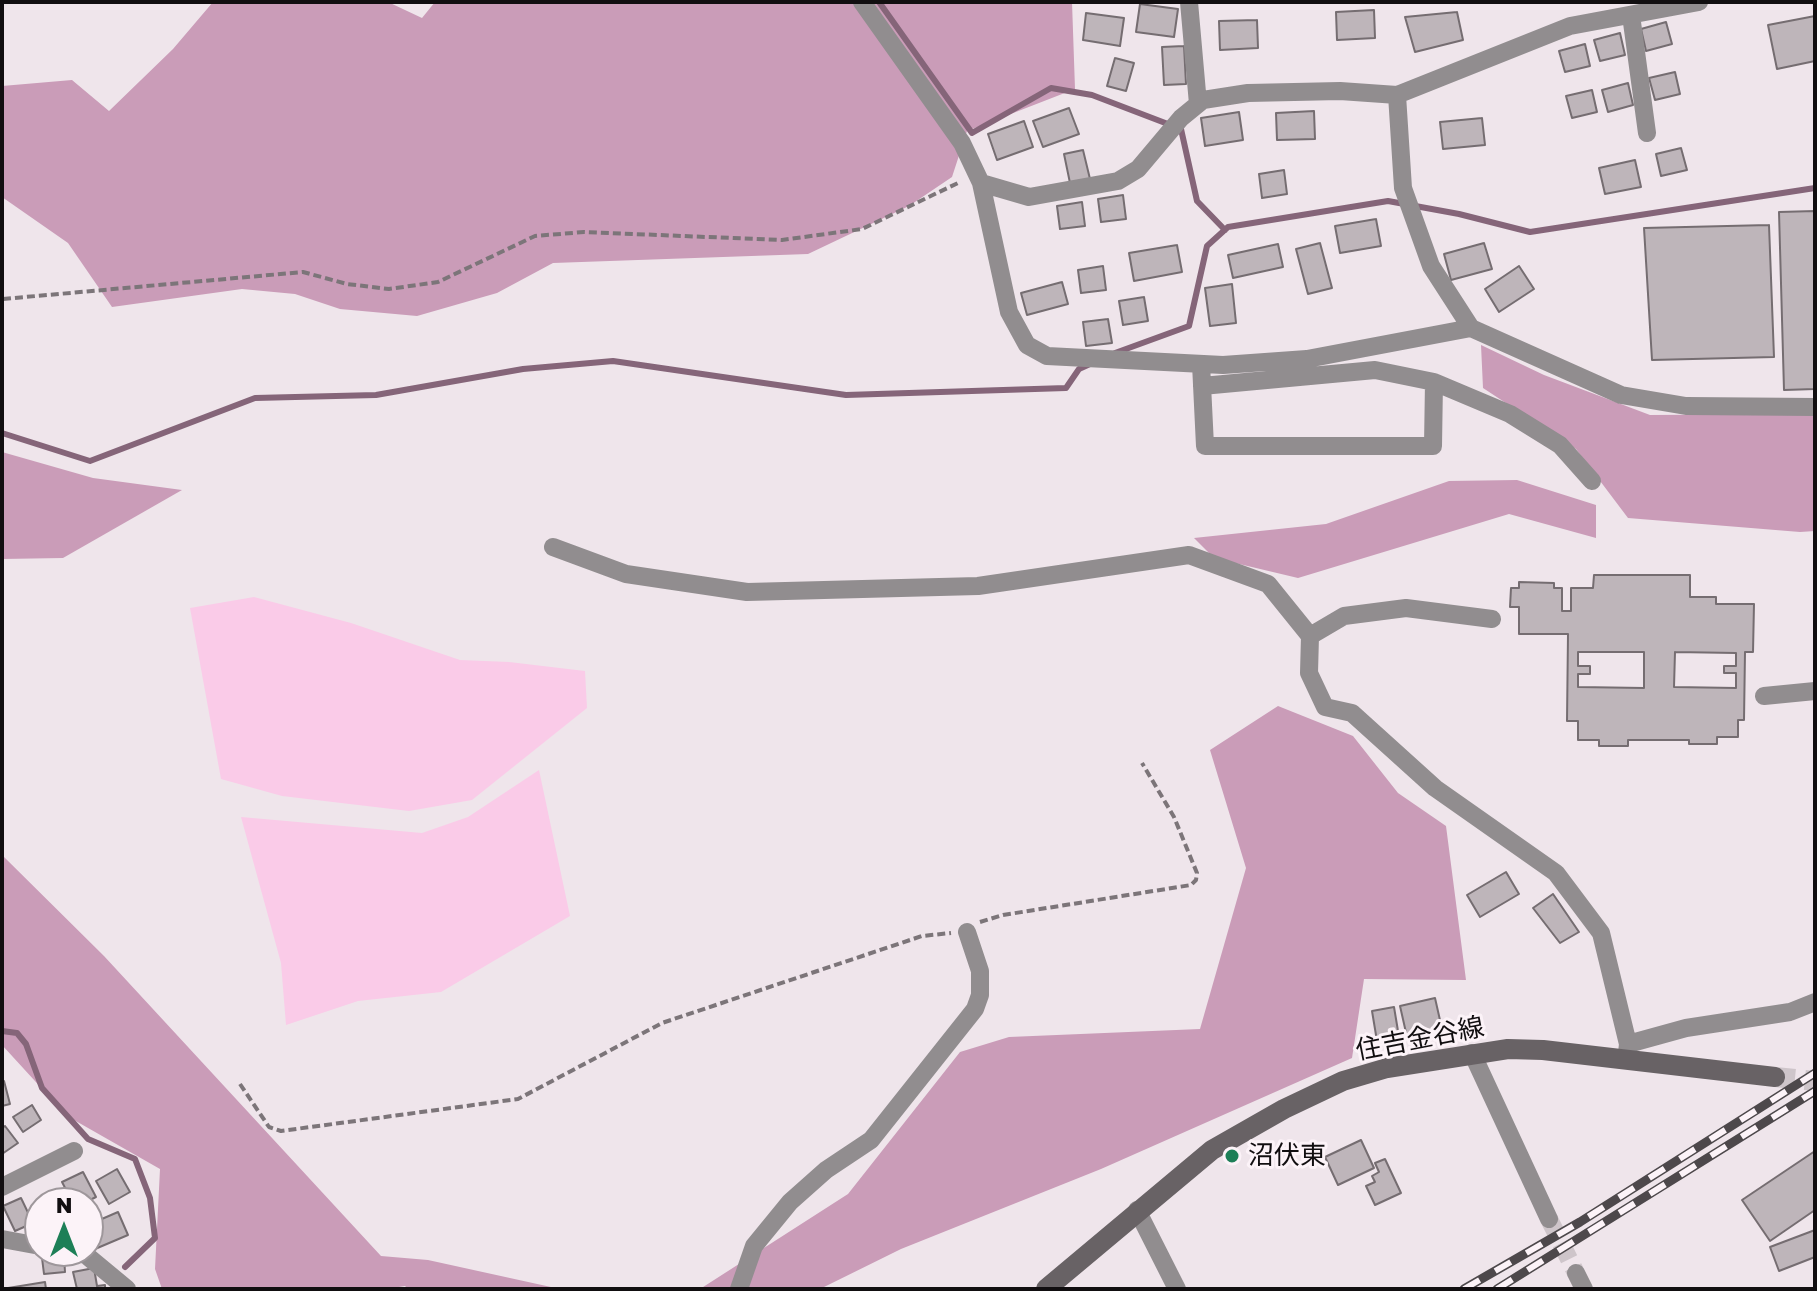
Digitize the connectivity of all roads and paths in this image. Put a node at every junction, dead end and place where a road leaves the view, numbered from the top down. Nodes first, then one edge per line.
1 (862, 2) edge
2 (1189, 2) edge
3 (1699, 2) edge
4 (1631, 15) junction
5 (1397, 95) junction
6 (1198, 104) junction
7 (1647, 133) dead end
8 (981, 183) junction
9 (3, 299) edge
10 (1471, 328) junction
11 (1201, 364) junction
12 (1434, 382) junction
13 (1202, 386) junction
14 (1815, 407) edge
15 (1592, 481) dead end
16 (553, 547) dead end
17 (1492, 619) dead end
18 (1310, 636) junction
19 (1815, 691) edge
20 (1764, 696) dead end
21 (1142, 763) dead end
22 (967, 932) junction
23 (1815, 1002) edge
24 (1628, 1052) junction
25 (1472, 1053) junction
26 (1775, 1077) tunnel mouth
27 (240, 1084) dead end
28 (74, 1151) dead end
29 (2, 1187) edge
30 (1137, 1210) junction
31 (1549, 1219) tunnel mouth
32 (2, 1239) edge
33 (24, 1243) edge
34 (100, 1267) edge
35 (127, 1289) edge
36 (739, 1289) edge
37 (1046, 1289) edge
38 (1177, 1289) edge

1 - 8 street
2 - 6 street
3 - 4 street
4 - 5 street
4 - 7 street
5 - 6 street
5 - 10 street
6 - 8 street
8 - 9 path
8 - 11 street
10 - 11 street
10 - 14 street
11 - 13 street
12 - 13 street
12 - 13 street
12 - 15 street
16 - 18 street
17 - 18 street
18 - 24 street
19 - 20 street
21 - 22 path
22 - 27 path
22 - 36 street
23 - 24 street
24 - 25 main road, 住吉金谷線
24 - 26 main road, 住吉金谷線
25 - 30 main road, 住吉金谷線
25 - 31 street
28 - 29 street
30 - 37 main road, 住吉金谷線
30 - 38 street
32 - 33 street
34 - 35 street

